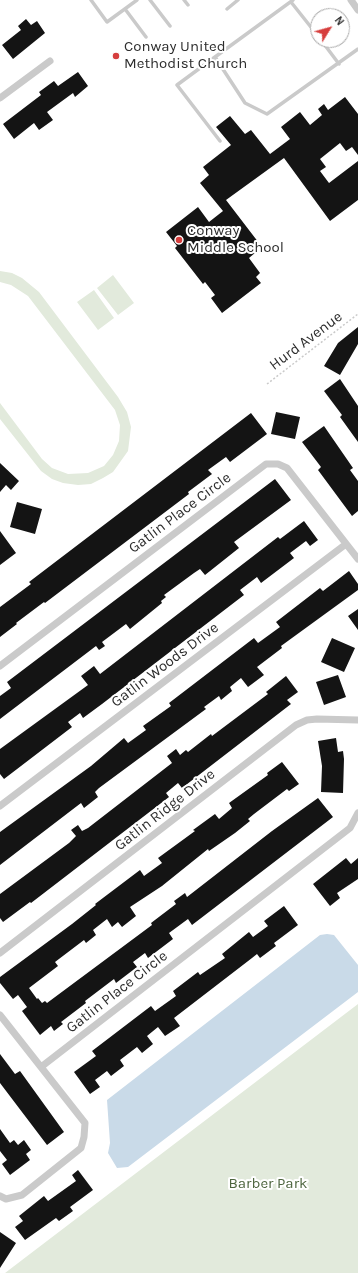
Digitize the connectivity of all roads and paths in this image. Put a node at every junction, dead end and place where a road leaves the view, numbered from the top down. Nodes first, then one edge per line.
1 (90, 0) edge
2 (137, 0) edge
3 (150, 0) edge
4 (184, 0) edge
5 (238, 0) edge
6 (351, 0) edge
7 (292, 1) edge
8 (188, 5) dead end
9 (125, 9) junction
10 (227, 9) dead end
11 (358, 10) edge
12 (310, 25) edge
13 (170, 26) dead end
14 (146, 36) dead end
15 (327, 48) edge
16 (358, 49) edge
17 (215, 57) junction
18 (50, 60) dead end
19 (339, 64) junction
20 (0, 98) edge
21 (220, 141) dead end
22 (358, 314) edge
23 (267, 384) dead end
24 (346, 544) junction
25 (358, 559) edge
26 (0, 666) edge
27 (358, 720) edge
28 (0, 806) edge
29 (358, 813) edge
30 (0, 953) edge
31 (0, 1015) edge
32 (41, 1067) junction
33 (0, 1196) edge

1 - 9 lane
2 - 9 lane
3 - 13 lane
4 - 8 lane
5 - 10 lane
6 - 11 street
7 - 12 lane
7 - 17 lane
9 - 14 lane
15 - 19 lane
16 - 19 lane
17 - 19 lane
17 - 21 lane
18 - 20 street
22 - 23 path, Hurd Avenue
24 - 25 street, Gatlin Place Circle
24 - 26 street, Gatlin Place Circle
24 - 28 street, Gatlin Woods Drive
27 - 30 street, Gatlin Ridge Drive
29 - 32 street, Gatlin Place Circle
31 - 32 street
32 - 33 street

